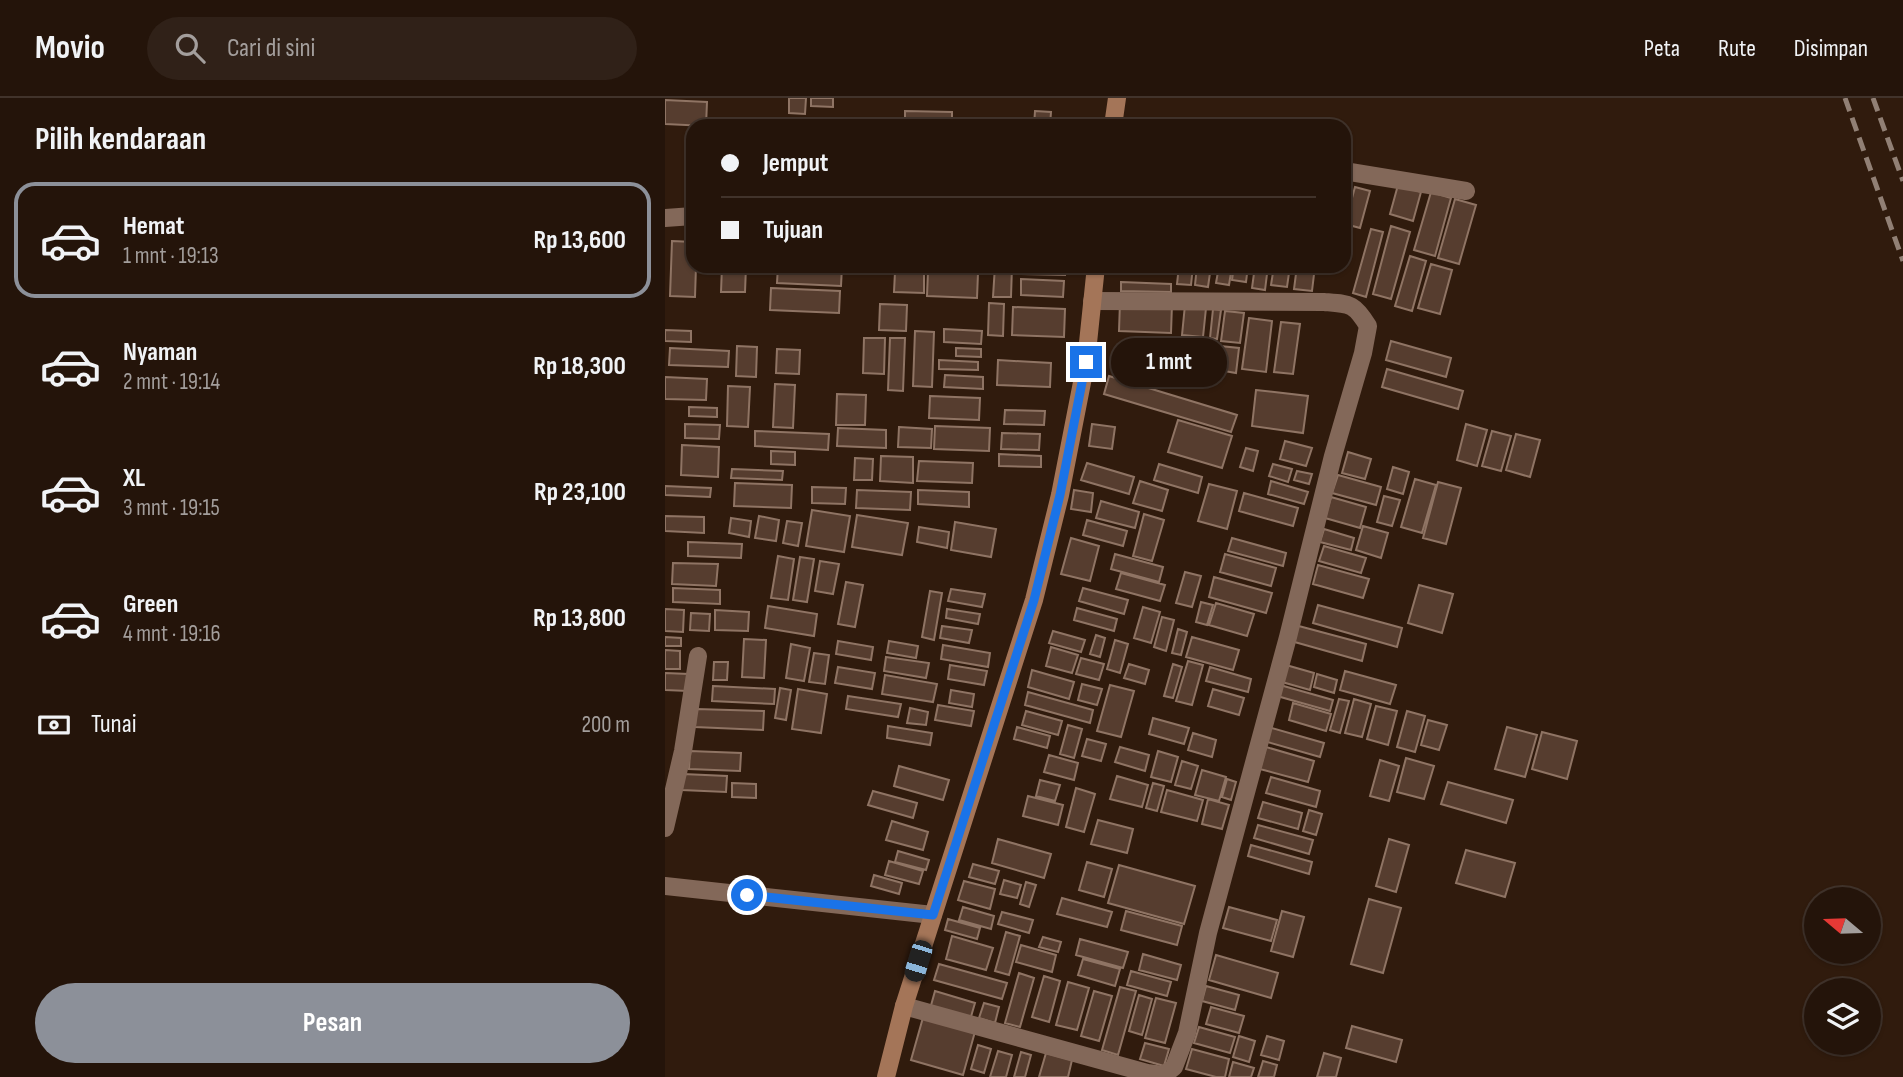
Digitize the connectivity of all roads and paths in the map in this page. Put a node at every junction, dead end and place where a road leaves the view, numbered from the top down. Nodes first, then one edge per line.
1 (1117, 98) edge
2 (1115, 119) edge
3 (1351, 172) edge
4 (1466, 191) dead end
5 (686, 216) edge
6 (665, 218) edge
7 (1095, 273) edge
8 (1092, 301) junction
9 (698, 656) dead end
10 (665, 828) edge
11 (665, 886) edge
12 (933, 915) junction
13 (904, 1006) junction
14 (886, 1077) edge

1 - 2 street
3 - 4 street
5 - 6 street
7 - 8 street
8 - 12 street
8 - 13 street
9 - 10 street
11 - 12 street
12 - 13 street
13 - 14 street

